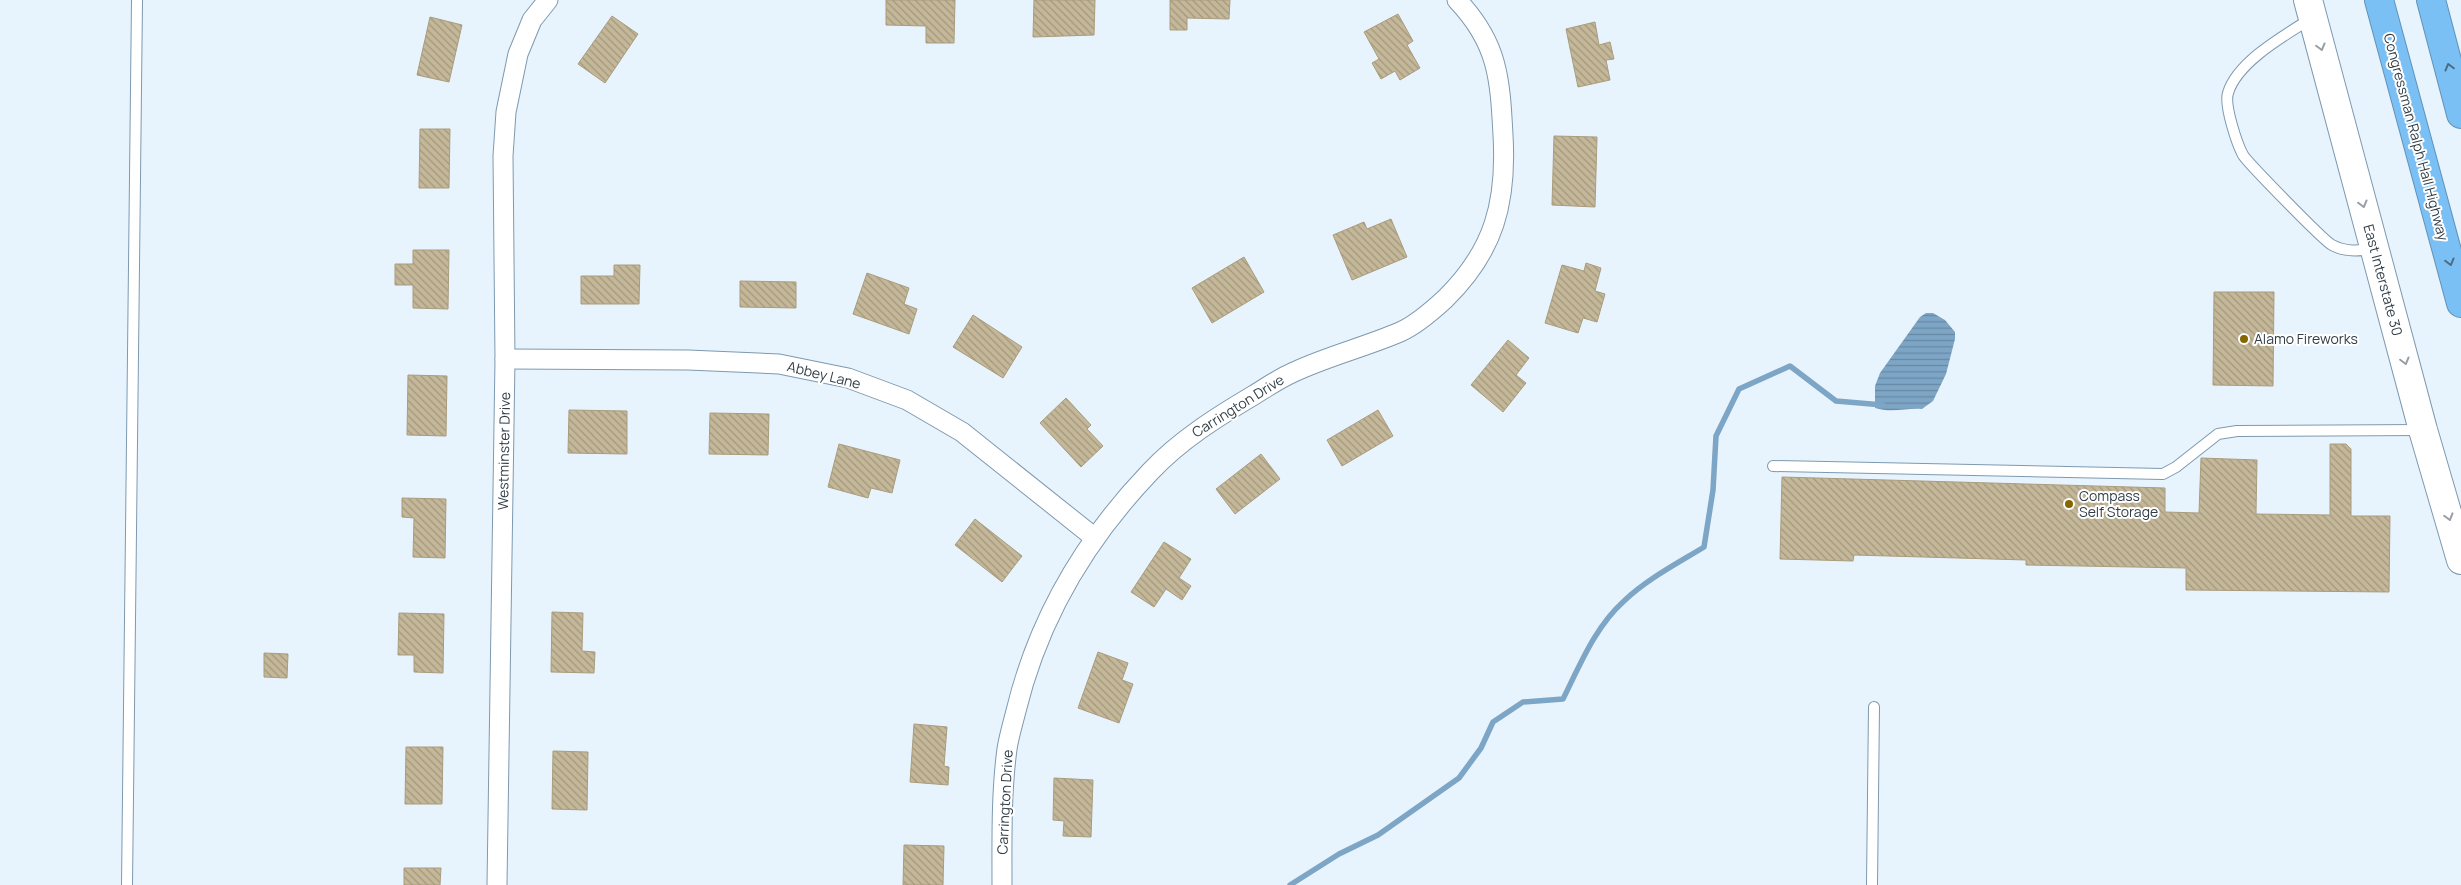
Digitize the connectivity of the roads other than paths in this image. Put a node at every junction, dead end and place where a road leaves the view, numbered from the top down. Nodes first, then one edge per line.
1 (137, 0) edge
2 (548, 0) edge
3 (1457, 0) edge
4 (2374, 0) edge
5 (2379, 0) edge
6 (2431, 0) edge
7 (2310, 9) edge
8 (2396, 63) junction
9 (2461, 114) edge
10 (2374, 248) junction
11 (2461, 303) edge
12 (505, 359) junction
13 (2423, 430) junction
14 (1773, 466) dead end
15 (1095, 538) junction
16 (2461, 560) edge
17 (1874, 707) dead end
18 (127, 885) edge
19 (497, 885) edge
20 (1002, 885) edge
21 (1872, 885) edge

1 - 18 lane
2 - 12 street, Westminster Drive
3 - 15 street, Carrington Drive
4 - 8 highway
5 - 8 highway, Congressman Ralph Hall Highway
9 -> 6 highway
7 -> 10 main road, East Interstate 30
7 - 10 lane
8 -> 11 highway, Congressman Ralph Hall Highway
10 -> 13 main road, East Interstate 30
12 - 15 street, Abbey Lane
12 - 19 street, Westminster Drive
13 - 14 lane
13 -> 16 main road, East Interstate 30
15 - 20 street, Carrington Drive
17 - 21 lane

